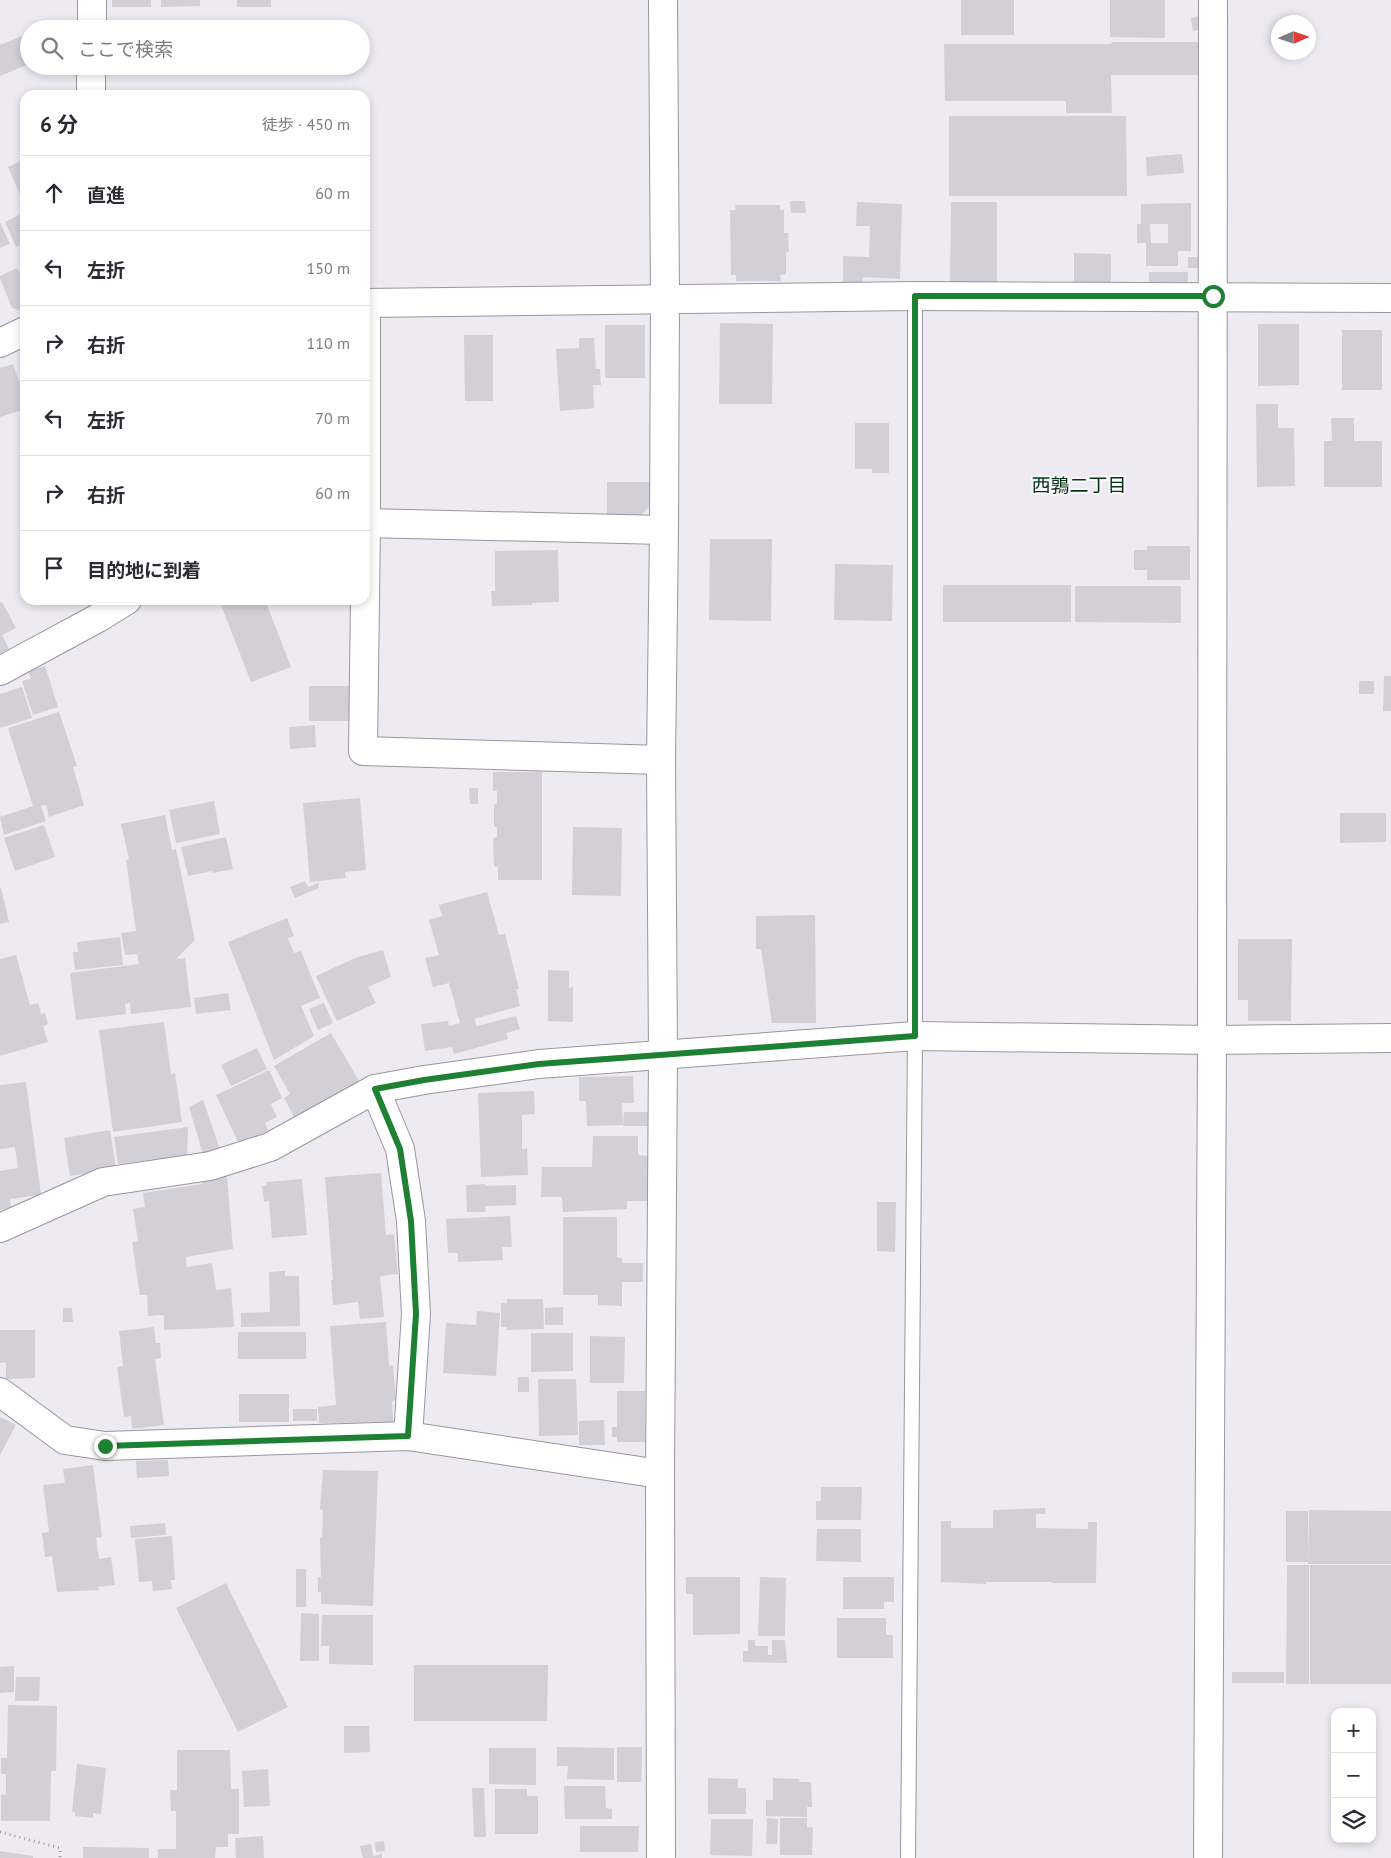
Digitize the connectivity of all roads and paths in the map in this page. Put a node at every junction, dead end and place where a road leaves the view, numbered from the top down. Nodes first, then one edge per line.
1 (92, 0) edge
2 (663, 0) edge
3 (1213, 0) edge
4 (92, 20) edge
5 (91, 75) edge
6 (91, 90) edge
7 (915, 296) junction
8 (1213, 296) junction
9 (665, 298) junction
10 (1391, 298) edge
11 (370, 302) edge
12 (20, 333) edge
13 (0, 343) edge
14 (370, 523) edge
15 (664, 530) junction
16 (110, 605) edge
17 (365, 605) edge
18 (97, 609) edge
19 (0, 671) edge
20 (661, 760) junction
21 (915, 1036) junction
22 (1391, 1038) edge
23 (1212, 1040) junction
24 (663, 1055) junction
25 (375, 1089) junction
26 (0, 1228) edge
27 (0, 1392) edge
28 (408, 1436) junction
29 (660, 1474) junction
30 (0, 1832) edge
31 (60, 1858) edge
32 (661, 1858) edge
33 (908, 1858) edge
34 (1208, 1858) edge

1 - 4 street
2 - 9 street
3 - 8 street
5 - 6 street
7 - 8 street
7 - 9 street
7 - 21 lane
8 - 10 street
8 - 23 street
9 - 11 street
9 - 15 street
12 - 13 street
14 - 15 street
15 - 20 street
16 - 18 street
17 - 20 street
18 - 19 street
20 - 24 street
21 - 23 street
21 - 24 street
21 - 33 lane
22 - 23 street
23 - 34 street
24 - 25 street
24 - 29 street
25 - 26 street
25 - 28 street
27 - 28 street
28 - 29 street
29 - 32 street
30 - 31 path

